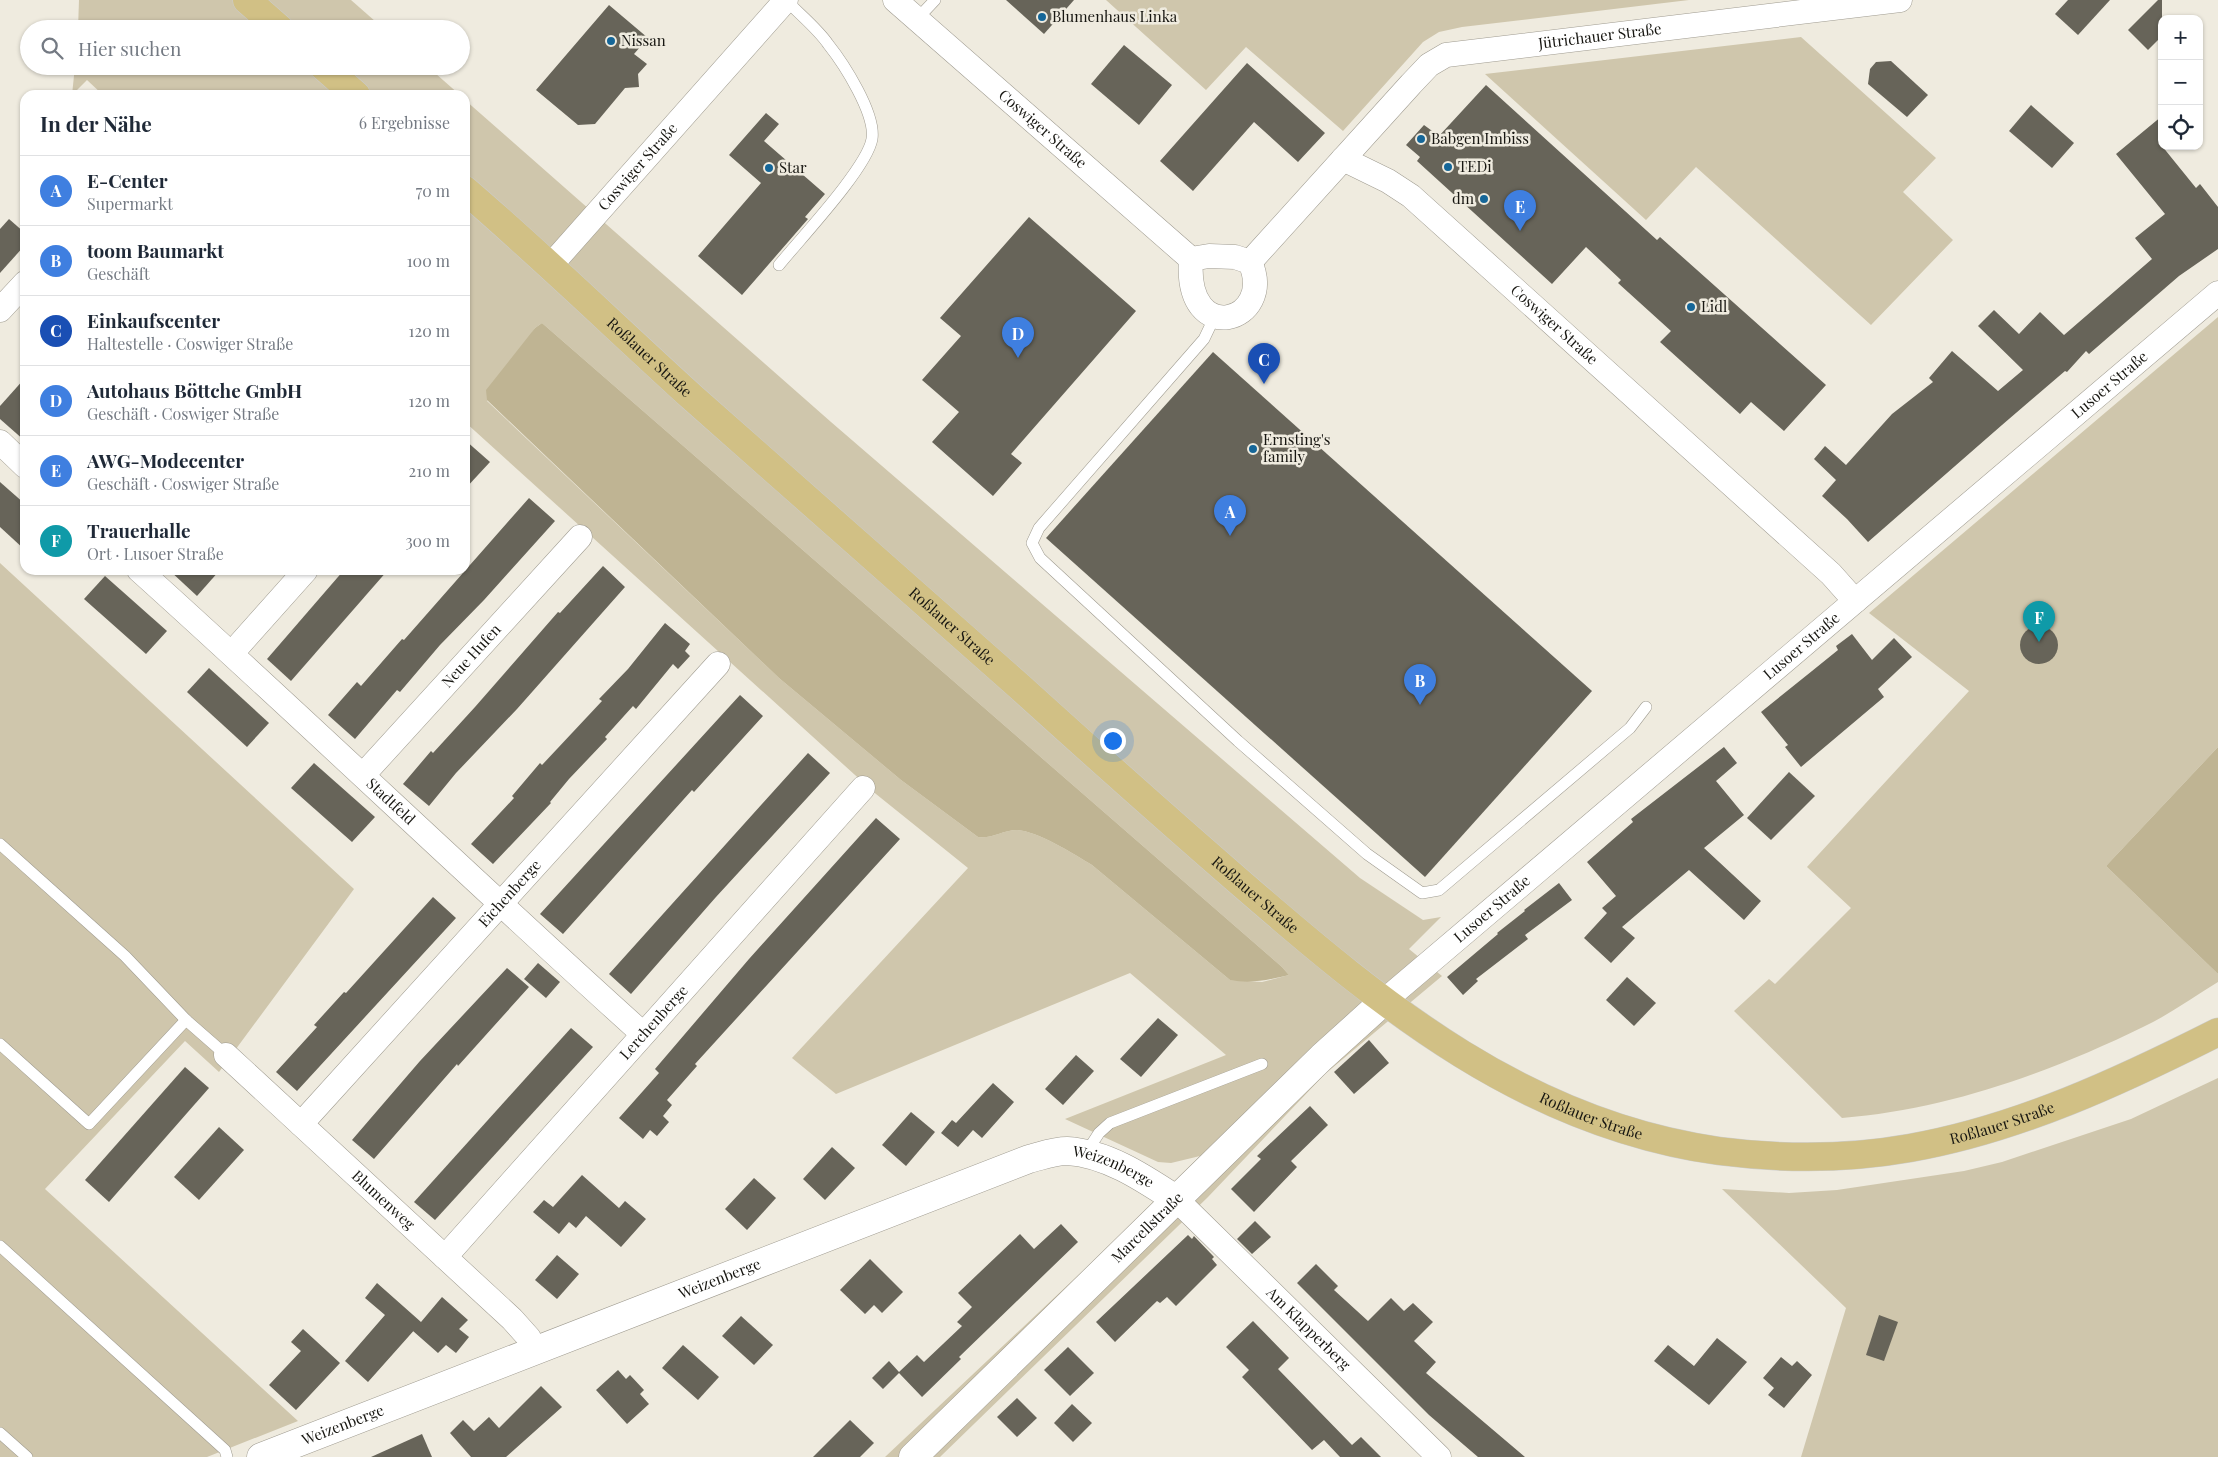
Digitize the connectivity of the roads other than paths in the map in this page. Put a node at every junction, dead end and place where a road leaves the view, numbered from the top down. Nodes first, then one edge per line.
1 (247, 0) edge
2 (786, 0) edge
3 (895, 0) edge
4 (934, 0) edge
5 (1900, 0) edge
6 (917, 19) junction
7 (270, 20) edge
8 (333, 75) edge
9 (350, 90) edge
10 (1343, 159) junction
11 (470, 194) edge
12 (1191, 259) junction
13 (1250, 262) junction
14 (551, 265) junction
15 (779, 265) dead end
16 (20, 288) edge
17 (2218, 292) edge
18 (0, 310) edge
19 (1215, 316) junction
20 (0, 442) edge
21 (20, 461) edge
22 (580, 538) dead end
23 (144, 575) edge
24 (302, 575) edge
25 (1854, 600) junction
26 (232, 653) junction
27 (718, 664) dead end
28 (1646, 707) dead end
29 (363, 775) junction
30 (863, 788) dead end
31 (0, 844) edge
32 (501, 906) junction
33 (1384, 1001) junction
34 (186, 1020) junction
35 (2218, 1032) edge
36 (643, 1034) junction
37 (0, 1044) edge
38 (226, 1055) joint
39 (1262, 1064) dead end
40 (301, 1124) junction
41 (1086, 1153) junction
42 (1177, 1200) junction
43 (0, 1246) edge
44 (445, 1257) junction
45 (533, 1351) junction
46 (0, 1433) edge
47 (916, 1456) edge
48 (27, 1457) edge
49 (228, 1457) edge
50 (261, 1457) edge
51 (1439, 1457) edge

1 - 7 main road
2 - 14 street, Coswiger Straße
2 - 15 lane
3 - 6 street, Coswiger Straße
4 - 6 lane
5 - 10 street, Jütrichauer Straße
6 - 12 street, Coswiger Straße
8 - 9 main road
10 - 13 street
10 - 25 street, Coswiger Straße
11 - 14 main road, Roßlauer Straße
12 - 13 street
12 - 19 street
13 - 19 street
14 - 33 main road, Roßlauer Straße
16 - 18 street
17 - 25 street, Lusoer Straße
19 - 28 lane
20 - 21 street
22 - 29 street, Neue Hufen
23 - 26 street, Stadtfeld
24 - 26 street
25 - 33 street, Lusoer Straße
26 - 29 street, Stadtfeld
27 - 32 street, Eichenberge
29 - 32 street, Stadtfeld
30 - 36 street, Lerchenberge
31 - 34 lane
32 - 36 street, Stadtfeld
32 - 40 street, Eichenberge
33 - 35 main road, Roßlauer Straße
33 - 42 street, Marcellstraße
34 - 37 lane
34 - 38 lane
36 - 44 street, Lerchenberge
38 - 40 street, Blumenweg
39 - 41 lane
40 - 44 street, Blumenweg
41 - 42 street, Weizenberge
41 - 45 street, Weizenberge
42 - 47 street, Marcellstraße
42 - 51 street, Am Klapperberg
43 - 49 lane
44 - 45 street, Blumenweg
45 - 50 street, Weizenberge
46 - 48 lane

